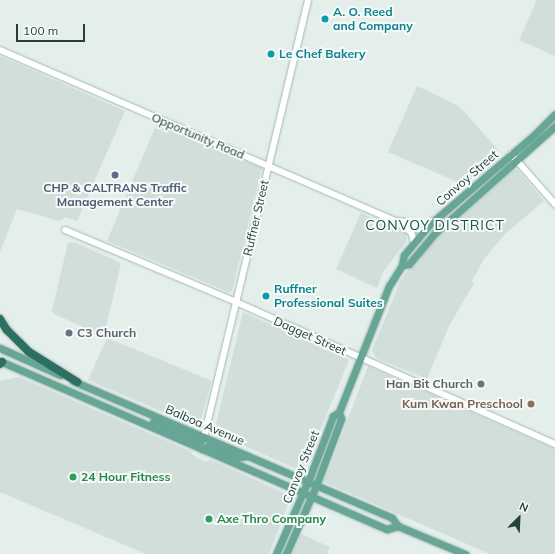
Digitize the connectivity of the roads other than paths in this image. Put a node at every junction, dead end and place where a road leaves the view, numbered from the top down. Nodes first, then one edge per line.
1 (308, 0) edge
2 (0, 50) edge
3 (555, 114) edge
4 (555, 126) edge
5 (511, 154) junction
6 (517, 160) junction
7 (269, 166) junction
8 (555, 204) edge
9 (395, 220) junction
10 (65, 230) dead end
11 (423, 232) junction
12 (414, 241) junction
13 (405, 264) junction
14 (236, 302) junction
15 (0, 319) edge
16 (0, 348) edge
17 (361, 358) junction
18 (1, 362) edge
19 (77, 382) junction
20 (339, 412) junction
21 (132, 417) junction
22 (204, 437) junction
23 (555, 444) edge
24 (202, 449) junction
25 (250, 456) junction
26 (308, 482) junction
27 (316, 486) junction
28 (302, 493) junction
29 (311, 497) junction
30 (398, 526) junction
31 (276, 554) edge
32 (286, 554) edge
33 (465, 554) edge

1 - 7 street, Ruffner Street
2 - 7 street, Opportunity Road
3 - 5 main road, Convoy Street
4 - 6 main road, Convoy Street
5 - 6 street
5 - 11 main road, Convoy Street
6 - 8 street
6 - 13 main road, Convoy Street
7 - 9 street, Opportunity Road
7 - 14 street, Ruffner Street
9 - 11 street
9 - 12 street
10 - 14 street, Dagget Street
11 - 12 main road, Convoy Street
11 - 13 main road
12 - 13 main road, Convoy Street
13 - 17 main road, Convoy Street
14 - 17 street, Dagget Street
14 - 22 street, Ruffner Street
15 - 19 highway
16 - 19 main road, Balboa Avenue
17 - 20 main road, Convoy Street
17 - 23 street, Dagget Street
18 - 21 main road, Balboa Avenue
19 - 22 main road, Balboa Avenue
20 - 26 main road, Convoy Street
20 - 27 main road, Convoy Street
21 - 22 main road
21 - 24 main road, Balboa Avenue
22 - 25 main road, Balboa Avenue
24 - 25 main road
24 - 28 main road, Balboa Avenue
25 - 26 main road, Balboa Avenue
26 - 27 main road, Balboa Avenue
26 - 28 main road, Convoy Street
27 - 29 main road, Convoy Street
27 - 30 main road, Balboa Avenue
28 - 29 main road, Balboa Avenue
28 - 31 main road, Convoy Street
29 - 30 main road, Balboa Avenue
29 - 32 main road, Convoy Street
30 - 33 main road, Balboa Avenue

